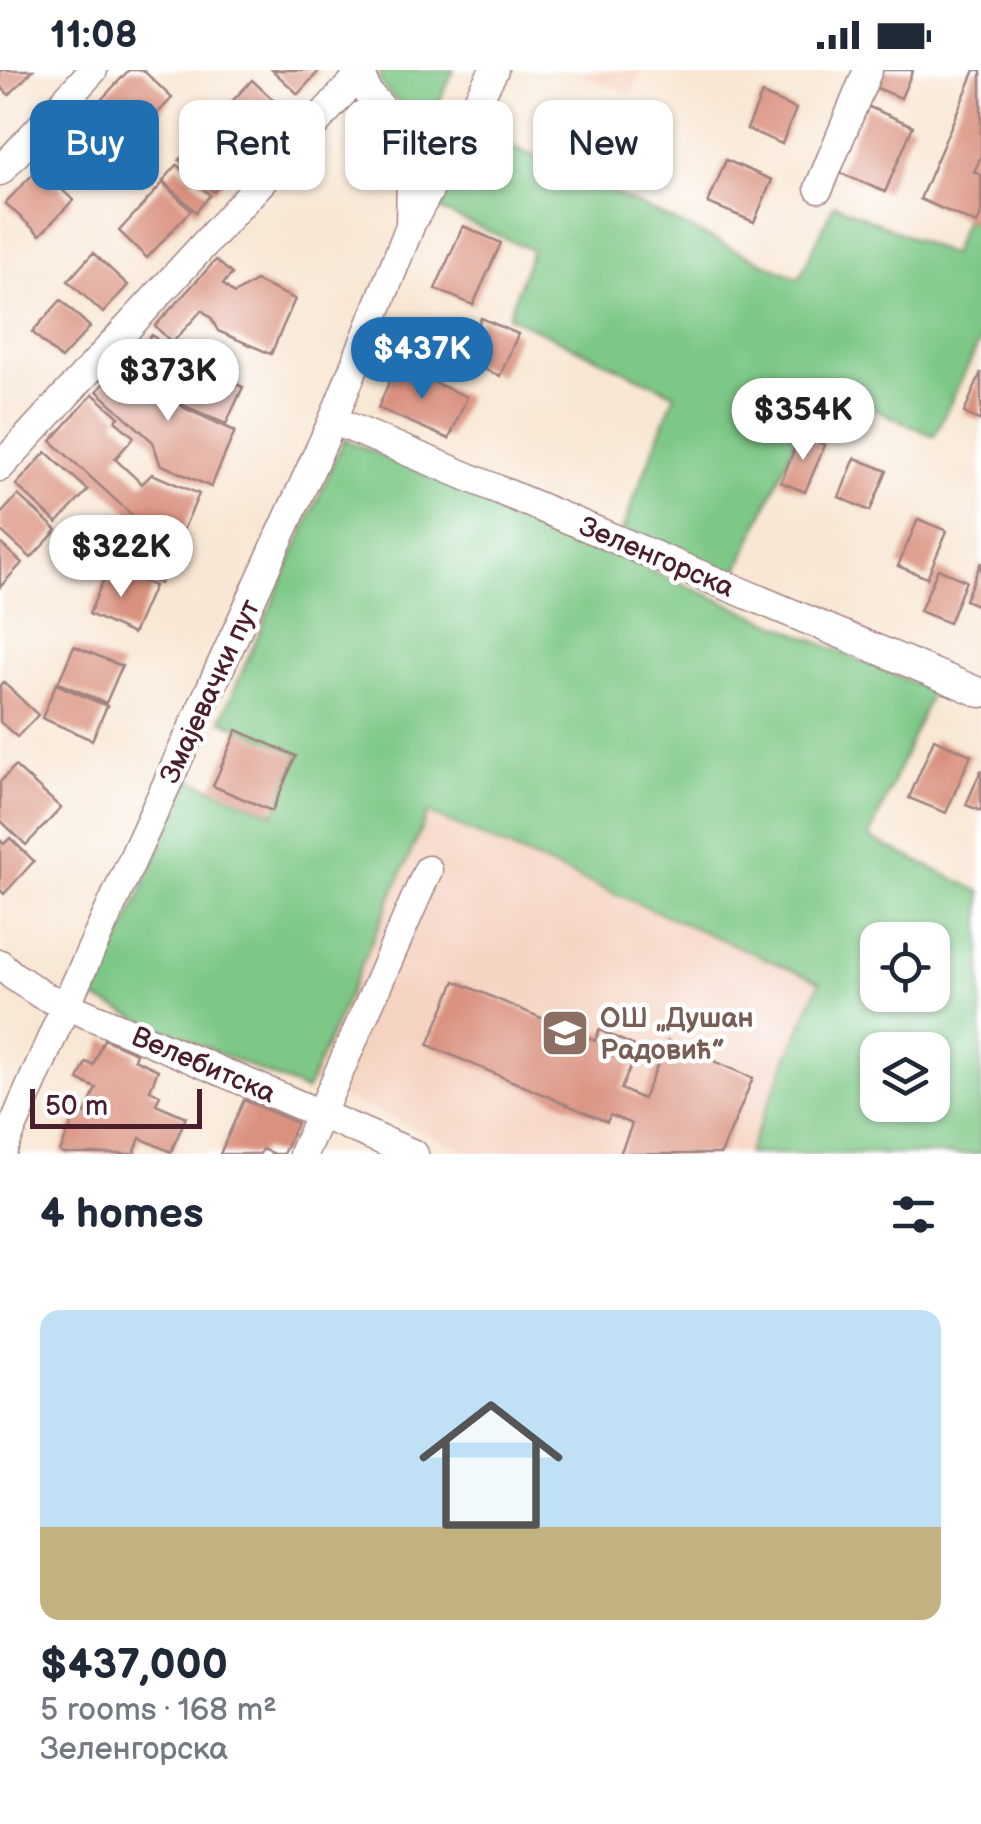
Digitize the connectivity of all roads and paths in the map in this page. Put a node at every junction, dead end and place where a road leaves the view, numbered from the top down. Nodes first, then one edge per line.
1 (93, 70) edge
2 (494, 70) edge
3 (868, 70) edge
4 (363, 72) edge
5 (0, 171) edge
6 (819, 188) dead end
7 (410, 226) junction
8 (333, 420) junction
9 (0, 468) edge
10 (981, 693) edge
11 (428, 870) dead end
12 (0, 964) edge
13 (66, 1004) junction
14 (320, 1114) junction
15 (1, 1154) edge
16 (303, 1154) edge
17 (414, 1154) edge

1 - 5 street
2 - 7 street, Змајевачки пут
3 - 6 street
4 - 7 street, Змајевачки пут
4 - 9 street
7 - 8 street, Змајевачки пут
8 - 10 street, Зеленгорска
8 - 13 street, Змајевачки пут
11 - 14 street
12 - 13 street, Велебитска
13 - 14 street, Велебитска
13 - 15 street, Змајевачки пут
14 - 16 street
14 - 17 street, Велебитска

